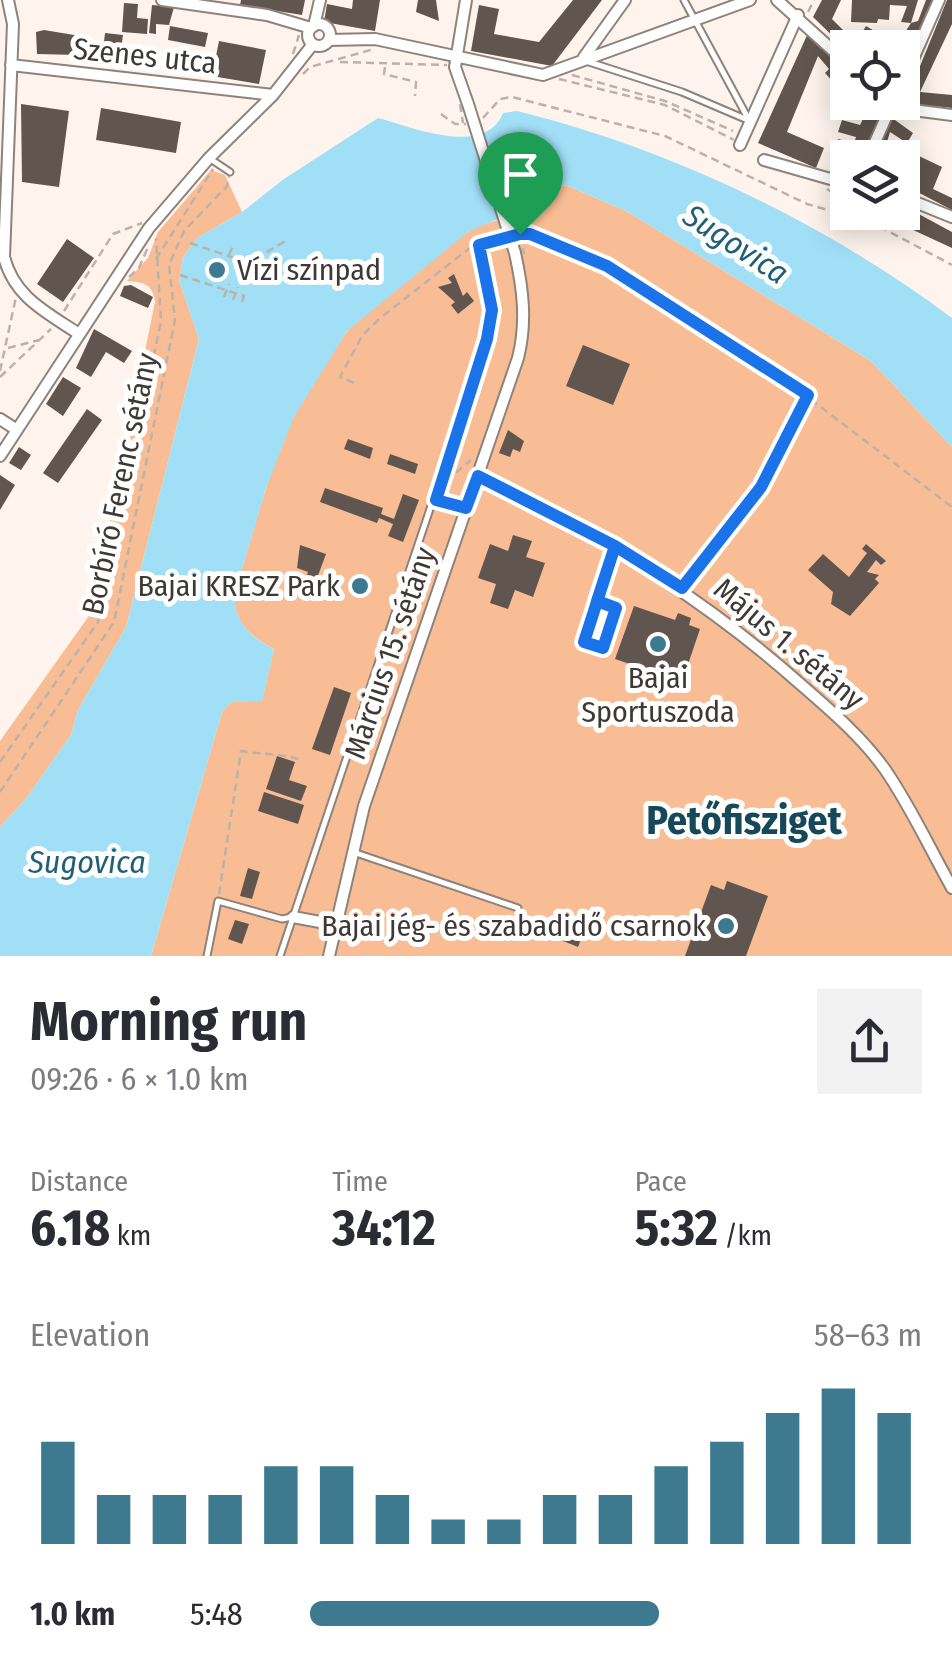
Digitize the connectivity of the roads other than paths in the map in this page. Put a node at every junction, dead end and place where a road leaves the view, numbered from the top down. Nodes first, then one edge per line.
1 (162, 0) edge
2 (320, 0) edge
3 (466, 0) edge
4 (625, 0) edge
5 (684, 0) edge
6 (750, 0) edge
7 (777, 0) edge
8 (939, 0) edge
9 (7, 1) edge
10 (177, 1) edge
11 (801, 18) junction
12 (694, 20) junction
13 (313, 27) junction
14 (323, 40) junction
15 (920, 43) edge
16 (830, 46) edge
17 (455, 56) junction
18 (583, 58) junction
19 (11, 66) junction
20 (273, 95) junction
21 (920, 110) edge
22 (952, 116) edge
23 (750, 121) junction
24 (4, 140) edge
25 (740, 145) road end
26 (764, 160) dead end
27 (212, 161) junction
28 (230, 172) road end
29 (830, 179) edge
30 (920, 204) edge
31 (952, 216) edge
32 (79, 334) junction
33 (487, 339) road end
34 (0, 420) edge
35 (17, 430) junction
36 (0, 456) edge
37 (478, 476) junction
38 (761, 487) road end
39 (436, 500) junction
40 (466, 508) junction
41 (615, 546) junction
42 (682, 588) junction
43 (597, 601) junction
44 (350, 851) junction
45 (952, 888) edge
46 (518, 908) dead end
47 (294, 917) junction
48 (336, 925) junction
49 (207, 956) edge
50 (280, 956) edge
51 (329, 956) edge

1 - 10 street
2 - 13 street
3 - 17 street
4 - 18 street
5 - 12 lane
6 - 12 street
7 - 11 street
8 - 15 street
9 - 19 street
10 - 13 street
11 - 16 street
11 - 23 street
12 - 18 street
12 - 23 lane
13 - 14 street
13 - 14 street
14 - 17 street
14 - 20 street
17 - 18 street
17 - 37 street, Március 15. sétány, bridge
18 - 23 lane
19 - 20 street, Szenes utca
19 - 24 street
20 - 27 street
21 - 22 street
23 - 25 street
24 - 32 street
26 - 29 street
27 - 28 lane
27 - 32 street
30 - 31 street
32 - 35 street
33 - 39 lane
34 - 35 street
35 - 36 street
37 - 40 street, Március 15. sétány
37 - 41 street, Május 1. sétány
38 - 42 street
39 - 40 lane
39 - 47 lane
40 - 44 street, Március 15. sétány
41 - 42 street, Május 1. sétány
41 - 43 lane
42 - 45 street, Május 1. sétány
43 - 43 lane
44 - 46 lane
44 - 48 street, Március 15. sétány
47 - 48 street
47 - 49 lane
47 - 50 lane
48 - 51 street, Március 15. sétány

